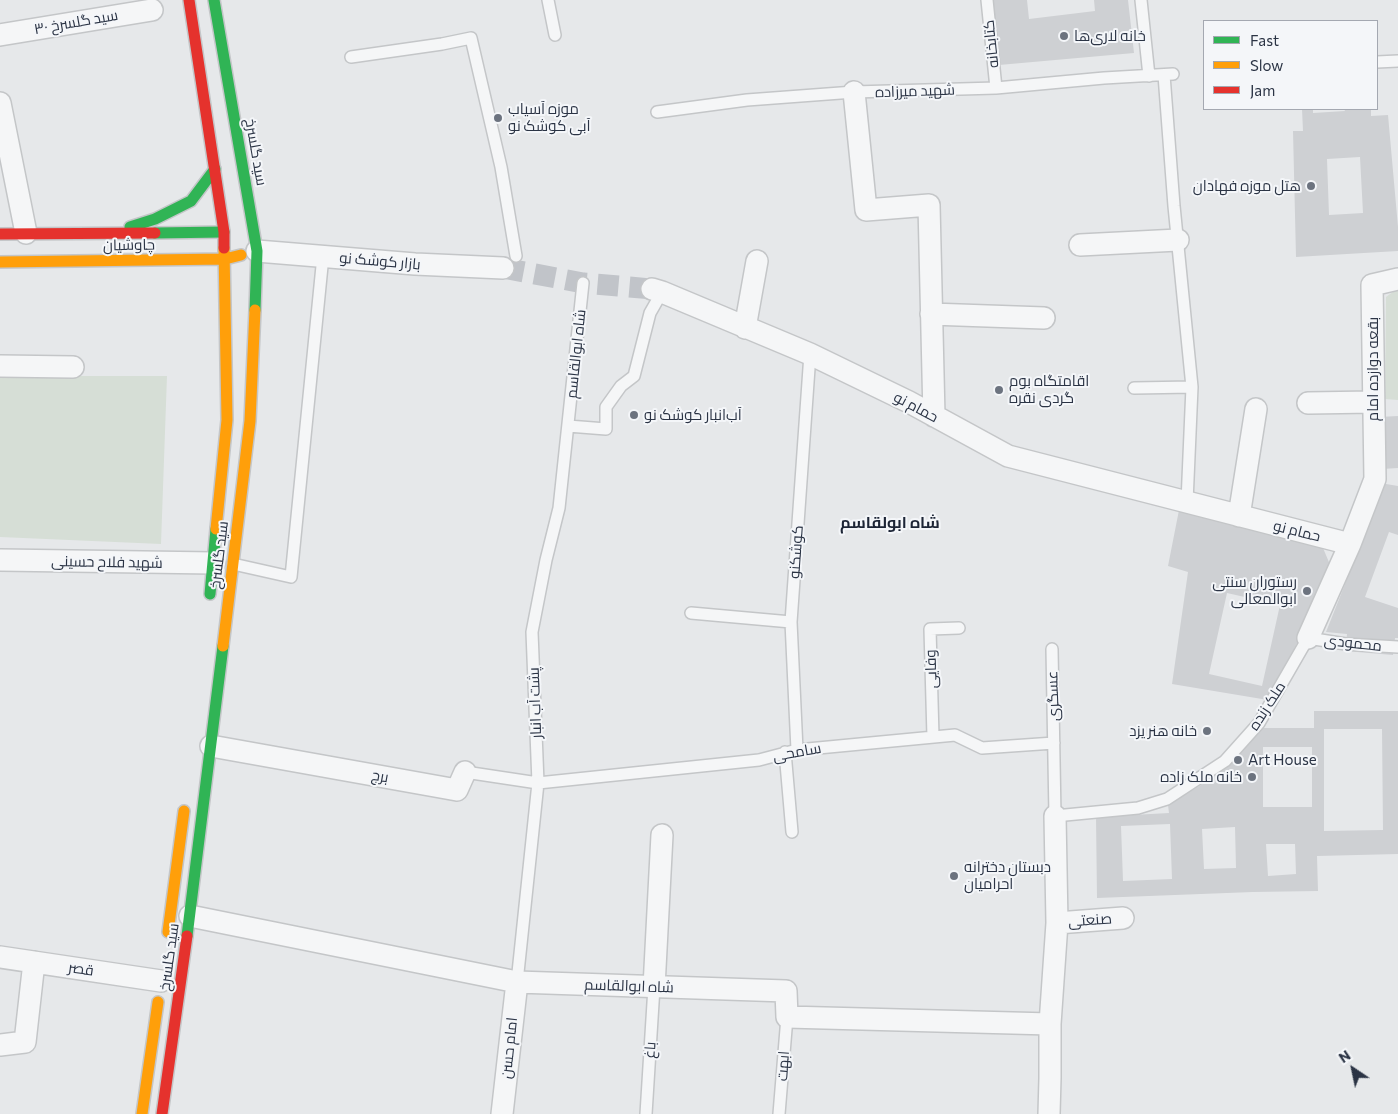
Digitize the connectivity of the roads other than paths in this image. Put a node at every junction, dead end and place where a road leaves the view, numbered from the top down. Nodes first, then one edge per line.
1 (189, 0) edge
2 (214, 0) edge
3 (548, 0) edge
4 (987, 0) edge
5 (1140, 0) edge
6 (152, 10) dead end
7 (0, 35) edge
8 (555, 35) dead end
9 (351, 57) dead end
10 (1398, 61) edge
11 (1378, 62) edge
12 (1149, 76) junction
13 (996, 88) junction
14 (854, 92) junction
15 (0, 103) edge
16 (657, 112) dead end
17 (215, 169) junction
18 (26, 233) junction
19 (109, 233) junction
20 (0, 234) edge
21 (239, 240) junction
22 (1178, 240) junction
23 (1080, 245) dead end
24 (323, 256) junction
25 (225, 259) junction
26 (142, 260) junction
27 (757, 261) dead end
28 (0, 262) edge
29 (510, 262) joint
30 (178, 270) dead end
31 (1398, 280) edge
32 (583, 283) dead end
33 (212, 289) dead end
34 (657, 291) joint
35 (931, 314) junction
36 (226, 317) junction
37 (1044, 318) dead end
38 (745, 328) junction
39 (810, 354) junction
40 (0, 366) edge
41 (73, 367) dead end
42 (1192, 387) junction
43 (1134, 388) dead end
44 (1373, 402) junction
45 (1308, 403) dead end
46 (1256, 410) dead end
47 (934, 416) junction
48 (568, 426) junction
49 (1375, 479) joint
50 (1187, 502) junction
51 (1239, 516) junction
52 (1350, 544) junction
53 (0, 560) edge
54 (223, 564) junction
55 (209, 602) dead end
56 (691, 613) dead end
57 (791, 622) junction
58 (959, 628) dead end
59 (1308, 638) junction
60 (1398, 647) edge
61 (1052, 649) dead end
62 (933, 737) junction
63 (1054, 743) junction
64 (211, 746) junction
65 (797, 750) junction
66 (785, 752) junction
67 (465, 772) joint
68 (538, 784) junction
69 (184, 803) dead end
70 (1055, 816) junction
71 (792, 832) dead end
72 (662, 835) dead end
73 (190, 916) junction
74 (1123, 918) dead end
75 (1056, 923) junction
76 (167, 942) dead end
77 (0, 957) edge
78 (34, 962) junction
79 (162, 976) joint
80 (517, 982) junction
81 (654, 987) junction
82 (787, 1017) junction
83 (1050, 1024) junction
84 (0, 1044) edge
85 (142, 1114) edge
86 (162, 1114) edge
87 (502, 1114) edge
88 (646, 1114) edge
89 (779, 1114) edge
90 (1049, 1114) edge

1 - 17 main road, سید گلسرخ
2 - 21 main road, سید گلسرخ
3 - 8 lane
4 - 13 lane, کتابخانه
5 - 12 lane
6 - 7 street, سید گلسرخ ۳۰
9 - 29 lane
10 - 11 lane
12 - 13 lane, شهید میرزاده
12 - 22 lane, شهید میرزاده
13 - 14 lane, شهید میرزاده
14 - 16 lane, شهید میرزاده
14 - 35 street
15 - 18 street
17 - 19 main road
17 - 21 main road, سید گلسرخ
18 - 19 main road, چاوشیان
18 - 20 main road, چاوشیان
19 - 21 main road, چاوشیان
21 - 24 street, بازار کوشک نو
21 - 25 main road, سید گلسرخ
21 - 25 main road, چاوشیان
21 - 54 main road, سید گلسرخ
22 - 23 street
22 - 42 lane
24 - 29 street, بازار کوشک نو
24 - 54 lane
25 - 26 main road, چاوشیان
25 - 36 main road, سید گلسرخ
26 - 28 main road, چاوشیان
26 - 30 main road
27 - 38 street
31 - 44 street, بقعه دوازده امام
32 - 48 lane, شاه ابوالقاسم
33 - 36 main road
34 - 38 street, حمام نو
34 - 48 lane
35 - 37 street
35 - 47 street
36 - 54 main road, سید گلسرخ
38 - 39 street, حمام نو
39 - 47 street, حمام نو
39 - 57 lane, کوشکنو
40 - 41 street
42 - 43 lane
42 - 50 lane
44 - 45 street
44 - 49 street, بقعه دوازده امام
46 - 51 street
47 - 50 street, حمام نو
48 - 68 lane, پشت آب انبار
49 - 52 street, ملک زنده
50 - 51 street, حمام نو
51 - 52 street, حمام نو
52 - 59 street, ملک زنده
53 - 54 street, شهید فلاح حسینی
54 - 55 main road, سید گلسرخ
54 - 64 main road, سید گلسرخ
56 - 57 lane
57 - 65 lane, کوشکنو
58 - 62 lane, وفایی
59 - 60 lane, محمودی
59 - 70 lane, ملک زنده
61 - 63 lane, عسگری
62 - 63 lane, سامحی
62 - 65 lane, سامحی
63 - 70 lane, عسگری
64 - 67 street, برج
64 - 73 main road, سید گلسرخ
65 - 66 lane, سامحی
66 - 68 lane, سامحی
66 - 71 lane
67 - 68 lane, برج
68 - 80 lane, پشت آب انبار
69 - 76 main road, سید گلسرخ
70 - 75 street
72 - 81 street
73 - 80 street, شاه ابوالقاسم
73 - 86 main road, سید گلسرخ
74 - 75 street, صنعتی
75 - 83 street
77 - 78 street, قصر
78 - 79 street, قصر
78 - 84 street
79 - 85 main road, سید گلسرخ
80 - 81 street, شاه ابوالقاسم
80 - 87 street, امام حسن
81 - 82 street, شاه ابوالقاسم
81 - 88 lane, باغ
82 - 83 street
82 - 89 lane, ابهت
83 - 90 street

